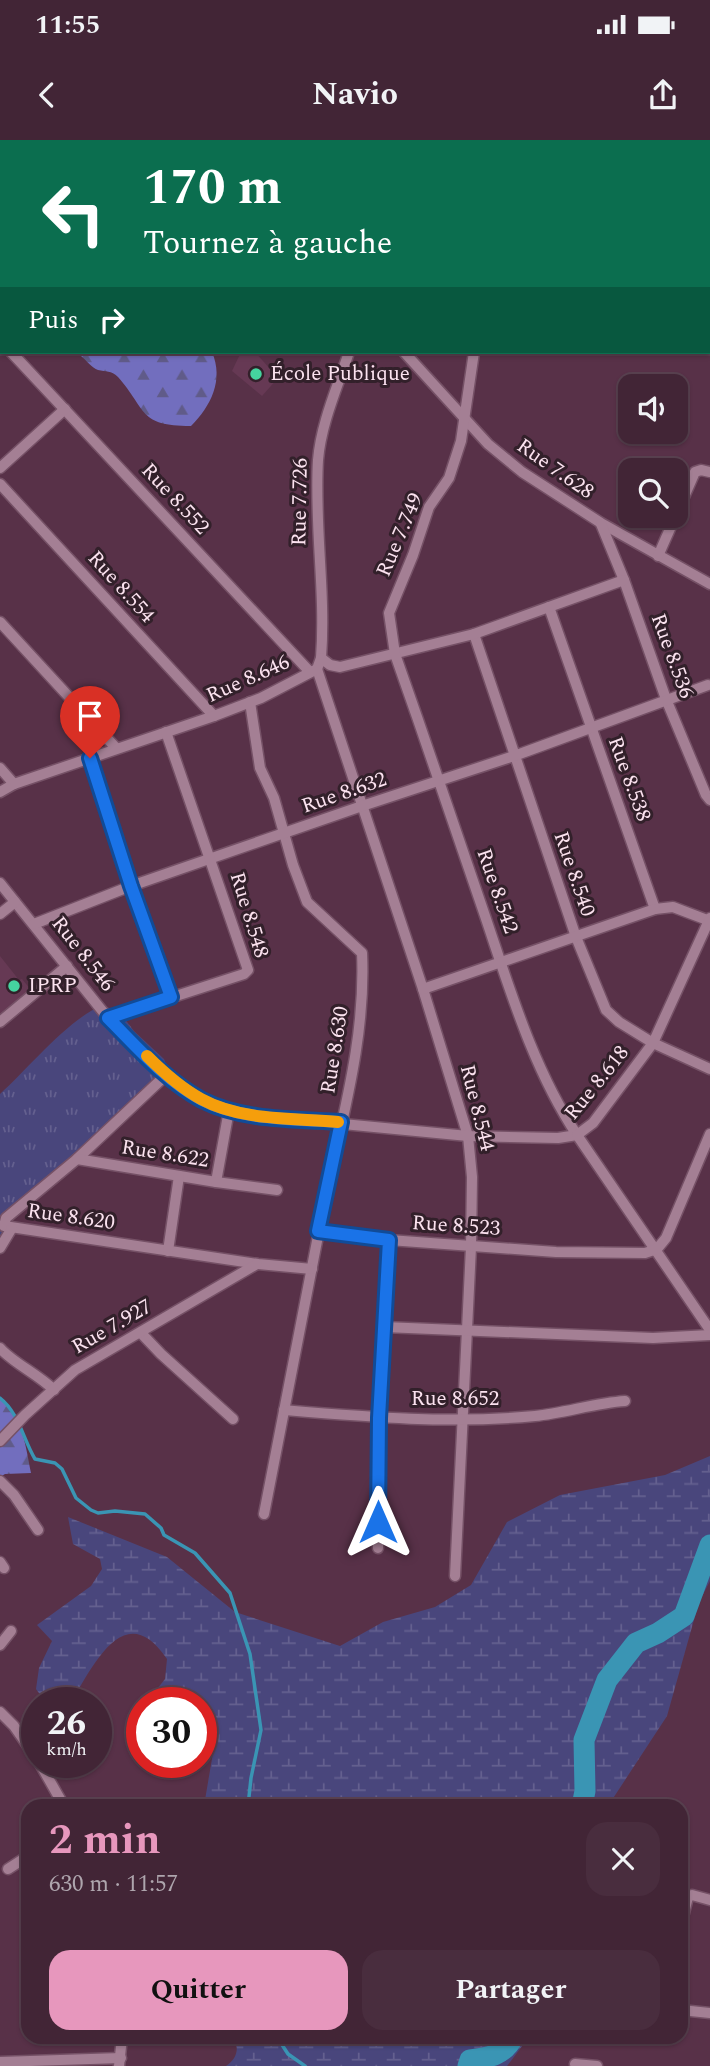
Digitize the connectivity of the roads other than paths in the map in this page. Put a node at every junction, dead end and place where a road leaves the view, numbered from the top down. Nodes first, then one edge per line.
1 (13, 354) edge
2 (348, 354) edge
3 (406, 354) edge
4 (474, 354) edge
5 (65, 409) junction
6 (465, 420) junction
7 (0, 468) edge
8 (710, 472) edge
9 (0, 484) edge
10 (601, 523) junction
11 (658, 556) junction
12 (624, 580) junction
13 (710, 584) edge
14 (549, 607) junction
15 (0, 622) edge
16 (474, 635) junction
17 (395, 654) junction
18 (316, 666) junction
19 (708, 685) dead end
20 (666, 699) junction
21 (250, 702) junction
22 (214, 716) junction
23 (590, 730) junction
24 (166, 732) junction
25 (116, 748) junction
26 (514, 756) junction
27 (90, 758) junction
28 (0, 768) edge
29 (440, 782) junction
30 (14, 784) junction
31 (0, 792) edge
32 (710, 800) edge
33 (362, 806) junction
34 (284, 833) junction
35 (211, 859) junction
36 (0, 883) edge
37 (131, 886) junction
38 (15, 902) junction
39 (655, 909) junction
40 (0, 914) edge
41 (710, 920) edge
42 (34, 924) junction
43 (576, 937) junction
44 (501, 964) junction
45 (68, 967) junction
46 (423, 989) junction
47 (171, 997) junction
48 (108, 1018) junction
49 (0, 1022) edge
50 (653, 1043) junction
51 (710, 1069) edge
52 (166, 1075) junction
53 (229, 1110) junction
54 (341, 1122) junction
55 (710, 1133) edge
56 (577, 1135) junction
57 (468, 1136) junction
58 (77, 1158) junction
59 (179, 1177) junction
60 (216, 1182) junction
61 (277, 1190) dead end
62 (12, 1228) junction
63 (318, 1231) junction
64 (389, 1240) junction
65 (471, 1247) junction
66 (0, 1248) edge
67 (657, 1249) junction
68 (167, 1251) junction
69 (258, 1264) junction
70 (312, 1269) junction
71 (384, 1327) junction
72 (467, 1330) junction
73 (710, 1332) edge
74 (141, 1333) junction
75 (0, 1348) edge
76 (54, 1390) junction
77 (625, 1401) dead end
78 (284, 1410) junction
79 (379, 1418) junction
80 (233, 1419) dead end
81 (463, 1420) junction
82 (2, 1439) edge
83 (0, 1481) edge
84 (264, 1514) dead end
85 (38, 1530) dead end
86 (378, 1548) dead end
87 (455, 1576) dead end
88 (11, 1631) dead end
89 (0, 1645) edge
90 (0, 1712) edge
91 (21, 1736) edge
92 (48, 1778) edge
93 (60, 1799) edge
94 (21, 1861) edge
95 (8, 1869) dead end
96 (688, 1897) edge
97 (710, 1900) edge
98 (688, 2011) edge
99 (710, 2013) edge
100 (121, 2044) edge
101 (0, 2062) edge
102 (120, 2062) edge
103 (575, 2064) dead end
104 (597, 2066) edge

1 - 5 street, Rue 8.552
2 - 18 street, Rue 7.726
3 - 6 street, Rue 7.628
4 - 6 street, Rue 7.749
5 - 7 street
5 - 18 street, Rue 8.552
6 - 10 street, Rue 7.628
6 - 17 street, Rue 7.749
8 - 11 street
9 - 22 street, Rue 8.554
10 - 11 street, Rue 7.628
10 - 12 street, Rue 8.536
11 - 13 street, Rue 7.628
12 - 14 street, Rue 8.646
12 - 20 street, Rue 8.536
14 - 16 street, Rue 8.646
14 - 23 street, Rue 8.538
15 - 25 street
16 - 17 street, Rue 8.646
16 - 26 street, Rue 8.540
17 - 18 street, Rue 8.646
17 - 29 street, Rue 8.542
18 - 21 street, Rue 8.646
18 - 33 street, Rue 8.544
19 - 20 street, Rue 8.632
20 - 23 street, Rue 8.632
20 - 32 street, Rue 8.536
21 - 22 street, Rue 8.646
21 - 34 street, Rue 8.630
22 - 24 street, Rue 8.646
23 - 26 street, Rue 8.632
23 - 39 street, Rue 8.538
24 - 25 street, Rue 8.646
24 - 35 street, Rue 8.548
25 - 27 street, Rue 8.646
26 - 29 street, Rue 8.632
26 - 43 street, Rue 8.540
27 - 30 street, Rue 8.646
27 - 37 street
28 - 30 street
29 - 33 street, Rue 8.632
29 - 44 street, Rue 8.542
30 - 31 street, Rue 8.646
33 - 34 street, Rue 8.632
33 - 46 street, Rue 8.544
34 - 35 street, Rue 8.632
34 - 54 street, Rue 8.630
35 - 37 street, Rue 8.632
35 - 47 street, Rue 8.548
36 - 38 street, Rue 8.546
37 - 42 street, Rue 8.632
37 - 47 street
38 - 40 street
38 - 42 street, Rue 8.546
39 - 41 street
39 - 43 street
41 - 50 street, Rue 8.618
42 - 45 street, Rue 8.546
43 - 44 street
43 - 50 street, Rue 8.540
44 - 46 street
44 - 56 street, Rue 8.542
45 - 48 street, Rue 8.546
45 - 49 street
46 - 57 street, Rue 8.544
47 - 48 street, Rue 8.548
48 - 52 street, Rue 8.546
50 - 51 street, Rue 8.540
50 - 56 street, Rue 8.618
52 - 53 street, Rue 8.546
52 - 58 street, Rue 8.620
53 - 54 street, Rue 8.546
53 - 60 street, Rue 8.622
54 - 57 street, Rue 8.546
54 - 63 street, Rue 8.630
55 - 67 street
56 - 57 street, Rue 8.546
56 - 67 street, Rue 8.618
57 - 65 street, Rue 8.544
58 - 59 street, Rue 8.622
58 - 62 street, Rue 8.620
59 - 60 street, Rue 8.622
59 - 68 street
60 - 61 street
62 - 66 street
62 - 68 street, Rue 8.620
63 - 64 street
63 - 70 street, Rue 8.630
64 - 65 street, Rue 8.523
64 - 71 street, Rue 8.523
65 - 67 street, Rue 8.523
65 - 72 street, Rue 8.544
67 - 73 street, Rue 8.618
68 - 69 street, Rue 8.620
69 - 70 street, Rue 8.620
69 - 74 street, Rue 7.927
70 - 78 street, Rue 8.630
71 - 72 street
71 - 79 street, Rue 8.523
72 - 73 street
72 - 81 street, Rue 8.544
74 - 76 street, Rue 7.927
74 - 80 street
75 - 76 street
76 - 82 street, Rue 7.927
77 - 81 street, Rue 8.652
78 - 79 street, Rue 8.652
78 - 84 street, Rue 8.630
79 - 81 street, Rue 8.652
79 - 86 street, Rue 8.523
81 - 87 street, Rue 8.544
83 - 85 street
88 - 89 street
90 - 91 street
92 - 93 street
94 - 95 street
96 - 97 street
98 - 99 street
100 - 102 street
101 - 102 street
103 - 104 street

